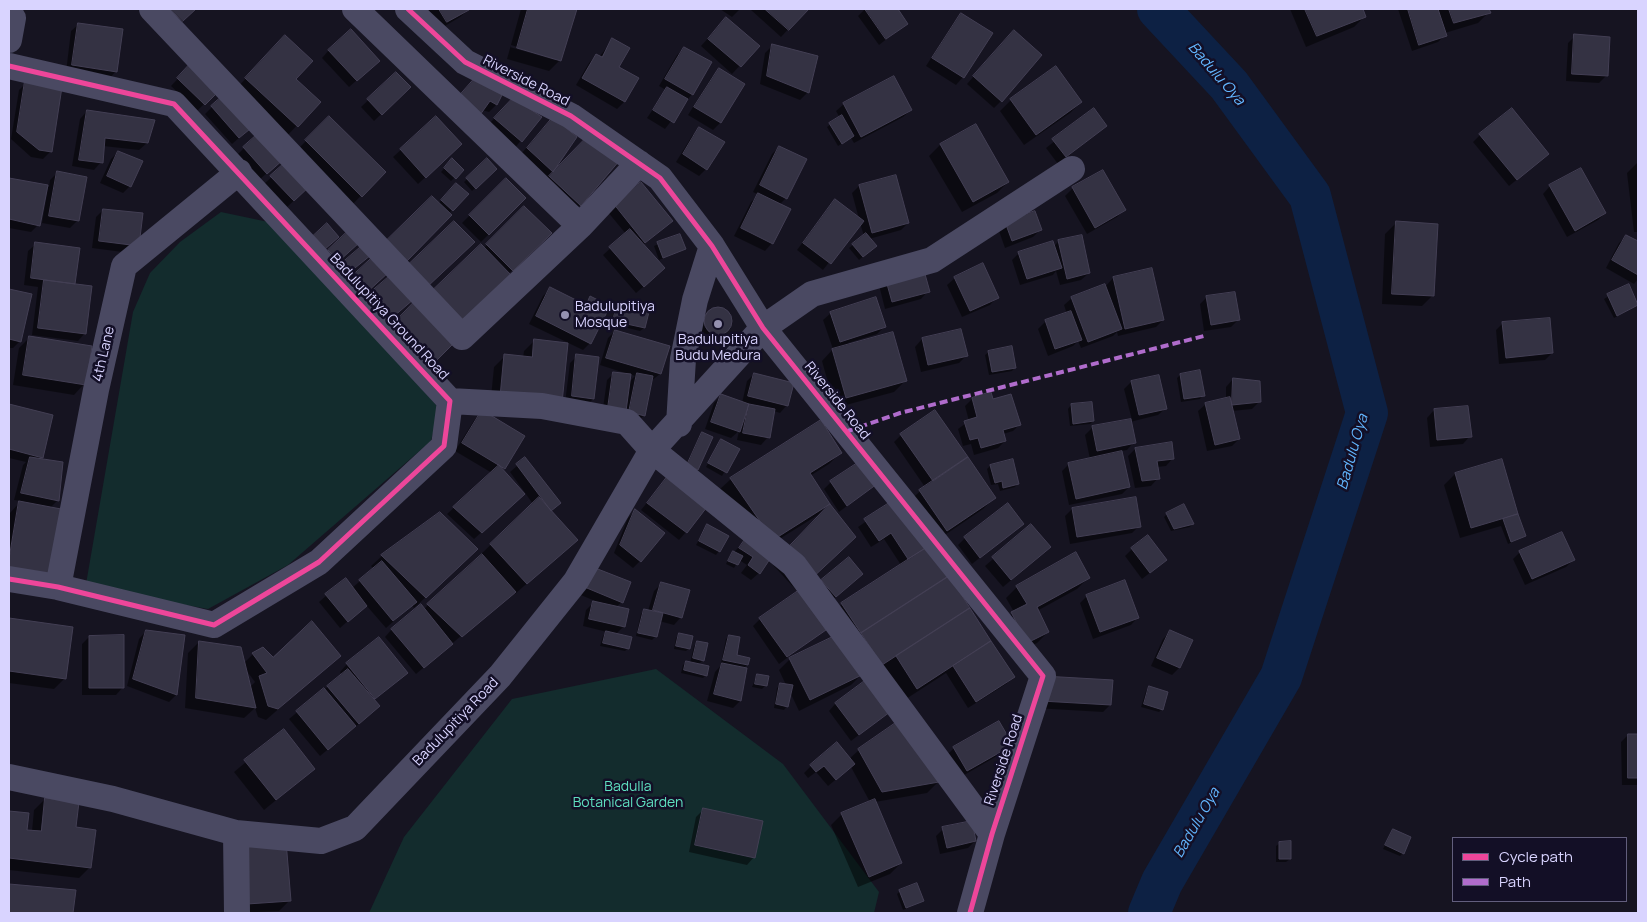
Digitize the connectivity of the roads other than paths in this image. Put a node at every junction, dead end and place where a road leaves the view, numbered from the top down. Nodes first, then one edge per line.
1 (152, 9) edge
2 (355, 9) edge
3 (408, 9) edge
4 (9, 13) edge
5 (9, 40) edge
6 (9, 66) edge
7 (639, 163) junction
8 (1072, 169) dead end
9 (239, 172) junction
10 (580, 226) junction
11 (712, 246) junction
12 (763, 328) junction
13 (450, 401) junction
14 (678, 424) junction
15 (652, 450) junction
16 (9, 579) edge
17 (58, 587) junction
18 (9, 777) edge
19 (236, 834) junction
20 (992, 834) junction
21 (237, 913) edge
22 (970, 913) edge

1 - 10 street
2 - 10 street
3 - 7 street, Riverside Road
4 - 5 street
6 - 9 street, Badulupitiya Ground Road
7 - 10 street
7 - 11 street, Riverside Road
8 - 12 street, Badulupitiya Road
9 - 13 street, Badulupitiya Ground Road
9 - 17 street, 4th Lane
11 - 12 street, Riverside Road
11 - 14 street
12 - 14 street, Badulupitiya Road
12 - 20 street, Riverside Road
13 - 15 street
13 - 17 street, Badulupitiya Ground Road
14 - 15 street, Badulupitiya Road
15 - 19 street, Badulupitiya Road
15 - 20 street
16 - 17 street, Badulupitiya Ground Road
18 - 19 street, Badulupitiya Road
19 - 21 street
20 - 22 street, Riverside Road

